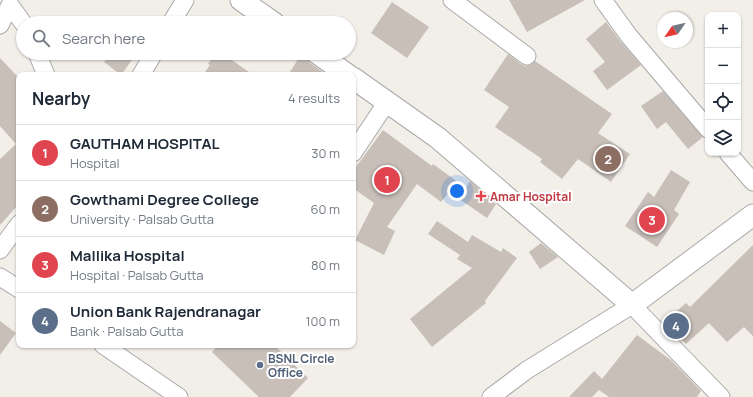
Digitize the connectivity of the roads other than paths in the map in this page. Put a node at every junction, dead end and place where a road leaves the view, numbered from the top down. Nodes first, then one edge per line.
1 (185, 0) edge
2 (241, 0) edge
3 (452, 0) edge
4 (603, 0) edge
5 (12, 3) edge
6 (19, 16) edge
7 (175, 16) edge
8 (264, 16) edge
9 (0, 25) edge
10 (527, 56) dead end
11 (40, 60) edge
12 (150, 60) edge
13 (327, 60) edge
14 (45, 72) edge
15 (143, 72) edge
16 (344, 72) edge
17 (356, 80) edge
18 (387, 102) junction
19 (705, 125) edge
20 (356, 148) edge
21 (731, 156) edge
22 (753, 182) edge
23 (753, 215) edge
24 (16, 228) edge
25 (0, 250) edge
26 (0, 277) edge
27 (16, 288) edge
28 (632, 305) junction
29 (107, 348) edge
30 (179, 397) edge
31 (491, 397) edge
32 (720, 397) edge

1 - 7 street
2 - 8 street
3 - 10 street
4 - 19 street
5 - 6 street
5 - 9 street
11 - 14 street
12 - 15 street
13 - 16 street
17 - 18 street
18 - 20 street
18 - 28 street
21 - 22 street
23 - 28 street
24 - 25 street
26 - 27 street
28 - 31 street
28 - 32 street
29 - 30 street

